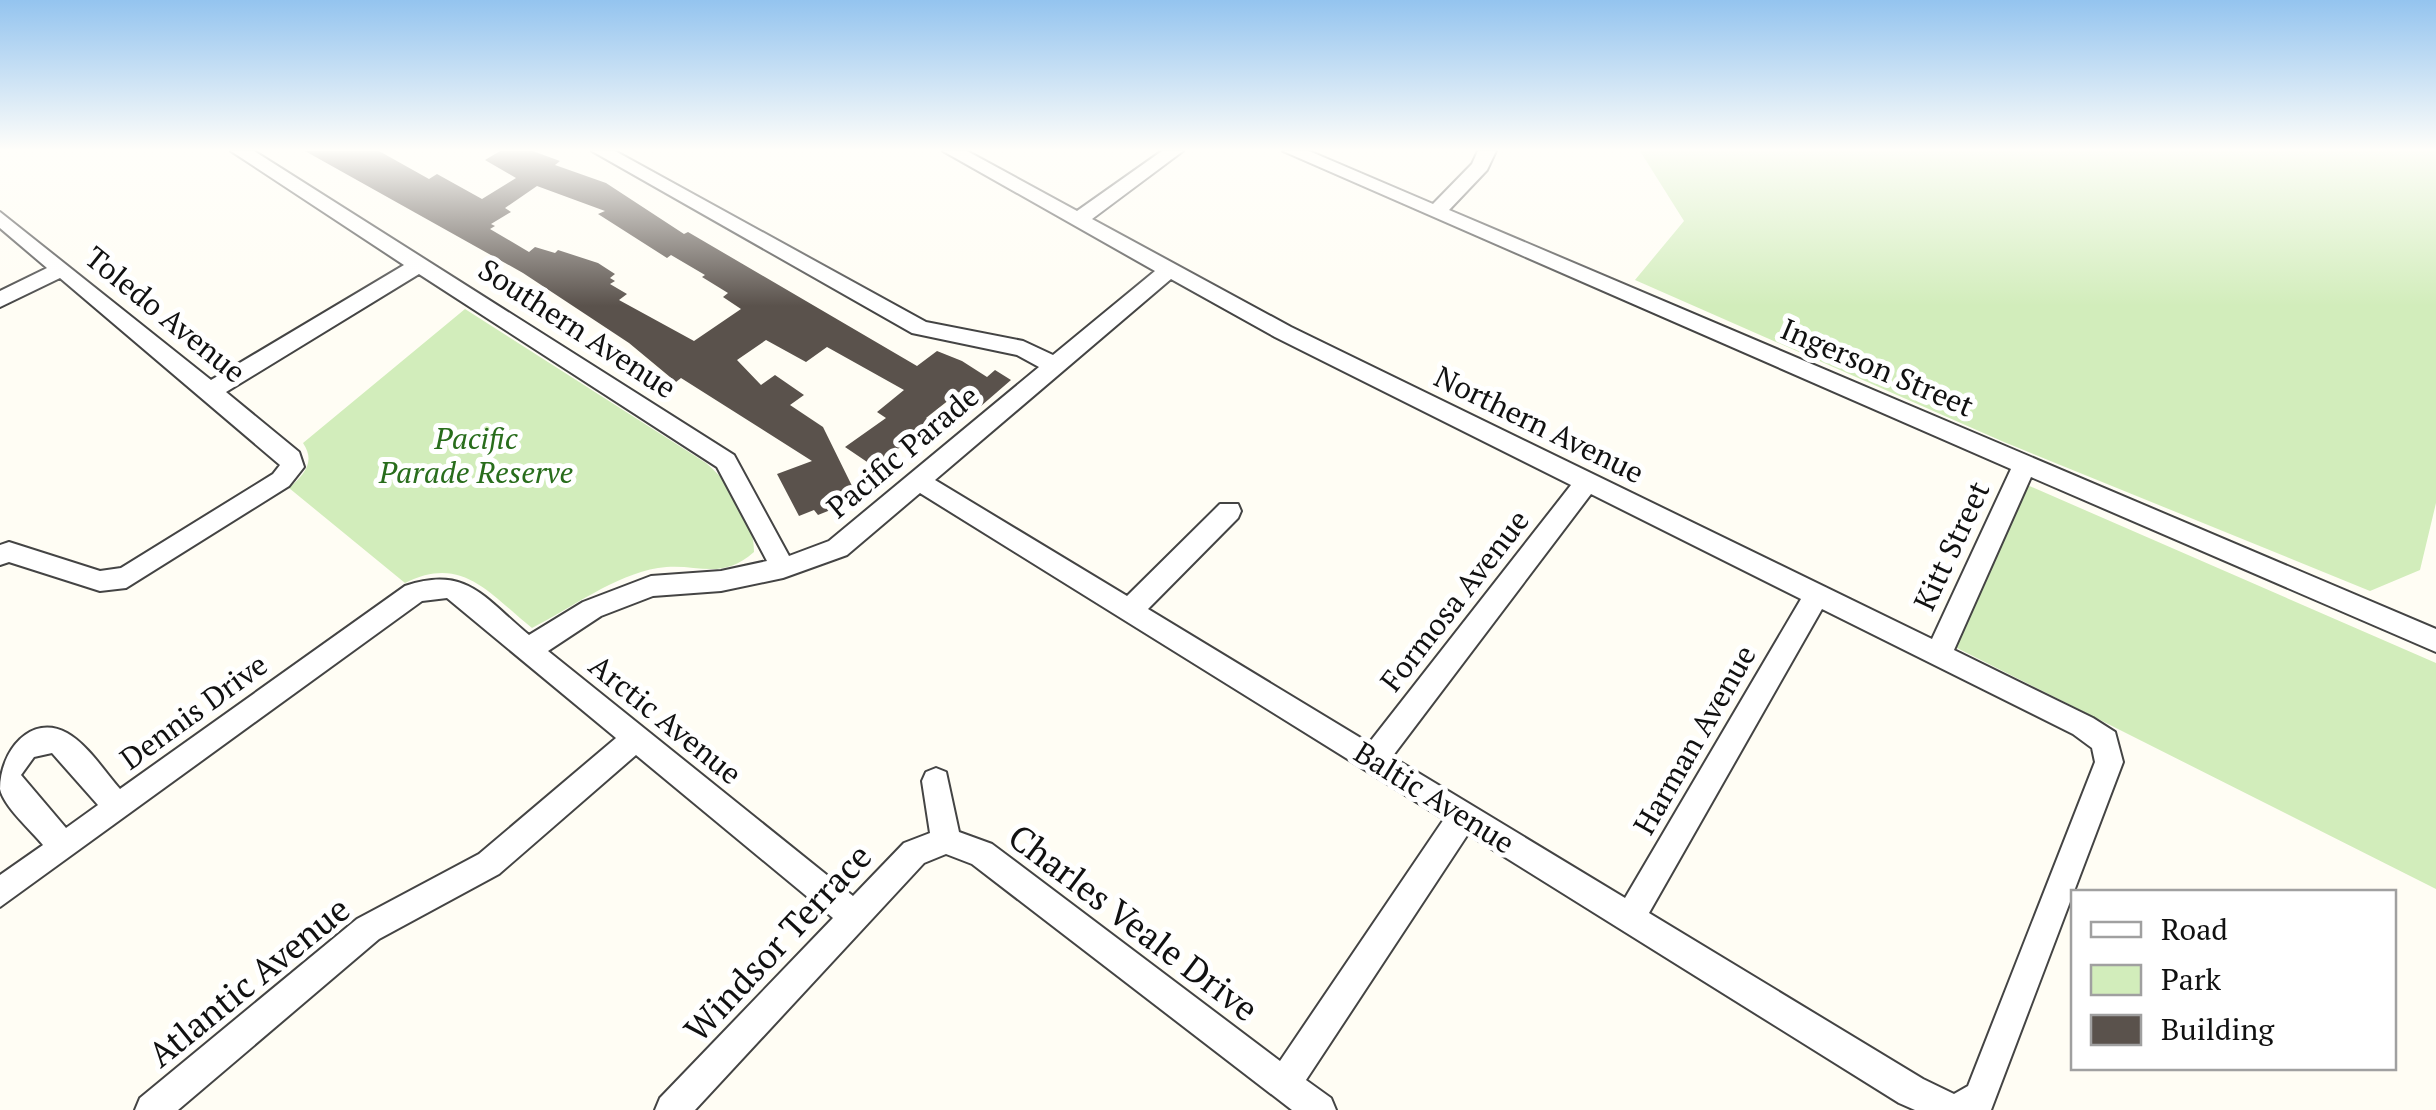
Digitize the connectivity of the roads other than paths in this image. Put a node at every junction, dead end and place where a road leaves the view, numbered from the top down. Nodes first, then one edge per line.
1 (323, 203) edge
2 (694, 203) edge
3 (1047, 203) edge
4 (1102, 203) edge
5 (1414, 203) edge
6 (1445, 203) edge
7 (1436, 212) junction
8 (0, 218) edge
9 (1078, 220) junction
10 (420, 264) junction
11 (61, 269) junction
12 (1169, 270) junction
13 (0, 300) edge
14 (1058, 366) junction
15 (210, 391) junction
16 (2025, 464) junction
17 (919, 480) junction
18 (1588, 482) junction
19 (1228, 512) dead end
20 (0, 556) edge
21 (783, 568) junction
22 (428, 588) joint
23 (1817, 595) junction
24 (1130, 610) junction
25 (2436, 641) edge
26 (528, 650) junction
27 (1938, 654) junction
28 (636, 738) junction
29 (2105, 741) joint
30 (1373, 760) junction
31 (936, 781) dead end
32 (118, 807) junction
33 (1463, 816) junction
34 (946, 840) junction
35 (63, 847) junction
36 (0, 893) edge
37 (855, 917) junction
38 (1630, 918) junction
39 (1284, 1084) junction
40 (152, 1110) edge
41 (672, 1110) edge
42 (1318, 1110) edge
43 (1954, 1110) edge

1 - 10 street, Southern Avenue
2 - 14 street
3 - 9 street, Northern Avenue
4 - 9 street
5 - 7 street, Ingerson Street
6 - 7 street
7 - 16 street, Ingerson Street
8 - 11 street, Toledo Avenue
9 - 12 street, Northern Avenue
10 - 15 street
10 - 21 street, Southern Avenue
11 - 13 street
11 - 15 street, Toledo Avenue
12 - 14 street, Pacific Parade
12 - 18 street, Northern Avenue
14 - 17 street, Pacific Parade
15 - 20 street, Toledo Avenue
16 - 25 street, Ingerson Street
16 - 27 street, Kitt Street
17 - 21 street, Pacific Parade
17 - 24 street, Baltic Avenue
18 - 23 street, Northern Avenue
18 - 30 street, Formosa Avenue
19 - 24 street
21 - 26 street, Pacific Parade
22 - 26 street, Arctic Avenue
22 - 32 street, Dennis Drive
23 - 27 street, Northern Avenue
23 - 38 street, Harman Avenue
24 - 30 street, Baltic Avenue
26 - 28 street, Arctic Avenue
27 - 29 street, Northern Avenue
28 - 37 street, Arctic Avenue
28 - 40 street, Atlantic Avenue
29 - 43 street, Baltic Avenue
30 - 33 street, Baltic Avenue
31 - 34 street
32 - 35 street, Dennis Drive
32 - 35 street
33 - 38 street, Baltic Avenue
33 - 39 street
34 - 37 street, Windsor Terrace
34 - 39 street, Charles Veale Drive
35 - 36 street, Dennis Drive
37 - 41 street, Windsor Terrace
38 - 43 street, Baltic Avenue
39 - 42 street, Charles Veale Drive

